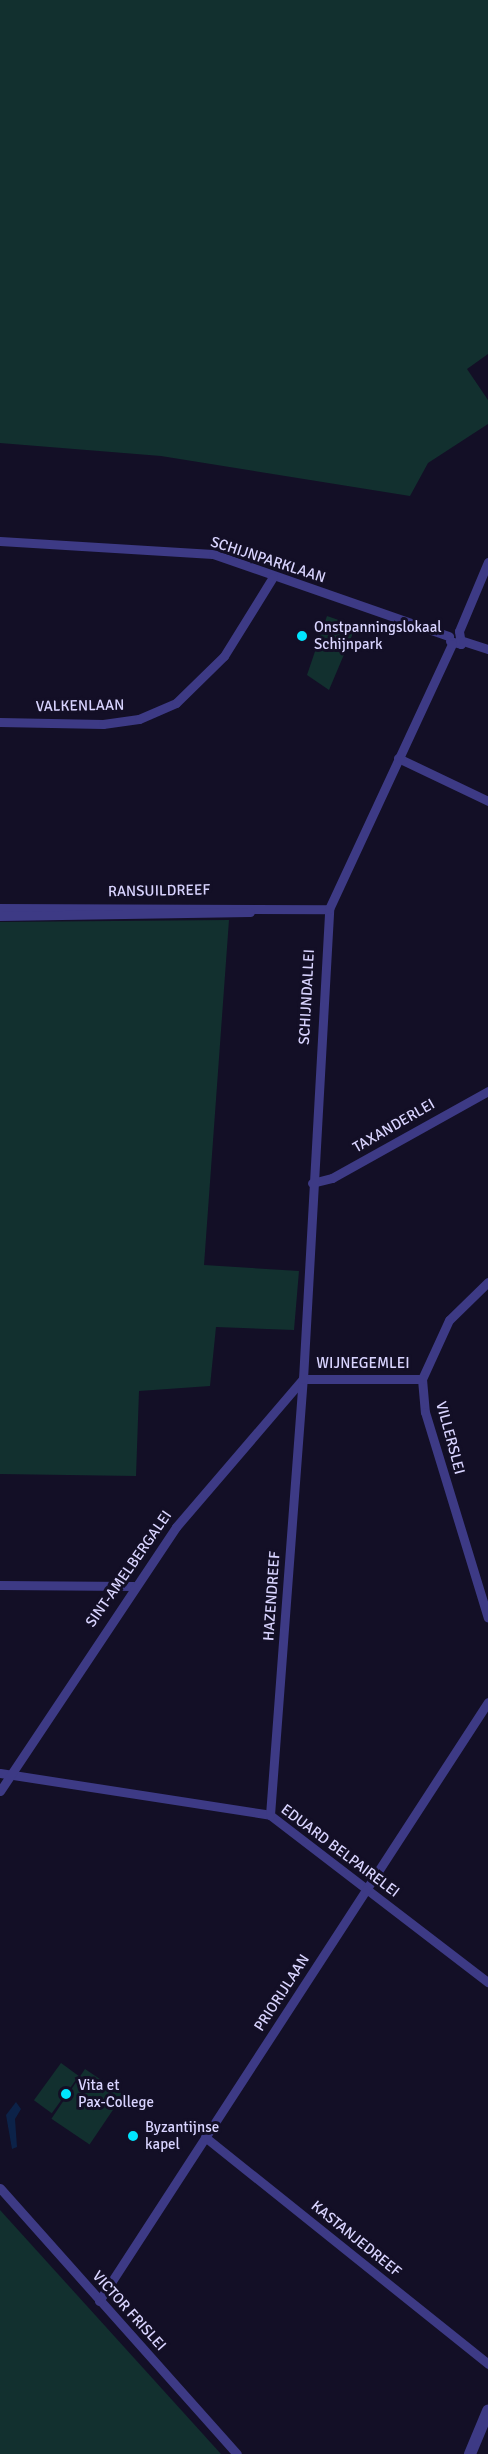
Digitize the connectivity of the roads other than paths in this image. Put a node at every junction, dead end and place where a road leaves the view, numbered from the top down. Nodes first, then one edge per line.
1 (0, 540) edge
2 (488, 562) edge
3 (273, 577) junction
4 (459, 631) junction
5 (451, 640) junction
6 (463, 641) junction
7 (488, 649) edge
8 (0, 722) edge
9 (398, 758) junction
10 (488, 801) edge
11 (0, 908) edge
12 (317, 908) junction
13 (329, 909) junction
14 (0, 916) edge
15 (488, 1091) edge
16 (312, 1183) junction
17 (488, 1282) edge
18 (303, 1378) junction
19 (422, 1380) junction
20 (0, 1585) edge
21 (134, 1586) junction
22 (488, 1618) edge
23 (488, 1702) edge
24 (5, 1773) edge
25 (0, 1791) edge
26 (270, 1815) junction
27 (367, 1890) junction
28 (488, 1982) edge
29 (205, 2137) junction
30 (0, 2188) edge
31 (99, 2301) junction
32 (488, 2364) edge
33 (488, 2411) edge
34 (237, 2454) edge
35 (470, 2454) edge

1 - 3 street, SCHIJNPARKLAAN
2 - 4 street
3 - 5 street, SCHIJNPARKLAAN
3 - 8 street, VALKENLAAN
4 - 5 street
4 - 6 street
5 - 6 street
5 - 9 street, SCHIJNDALLEI
6 - 7 street
9 - 10 street
9 - 13 street, SCHIJNDALLEI
11 - 12 street, RANSUILDREEF
12 - 13 street, RANSUILDREEF
12 - 14 street, RANSUILDREEF
13 - 16 street, SCHIJNDALLEI
15 - 16 street, TAXANDERLEI
16 - 18 street, SCHIJNDALLEI
17 - 19 street, VILLERSLEI
18 - 19 street, WIJNEGEMLEI
18 - 21 street, SINT-AMELBERGALEI
18 - 26 street, HAZENDREEF
19 - 22 street, VILLERSLEI
20 - 21 street
21 - 24 street, SINT-AMELBERGALEI
23 - 27 street, PRIORIJLAAN
24 - 25 street, SINT-AMELBERGALEI
24 - 26 street, EDUARD BELPAIRELEI
26 - 27 street, EDUARD BELPAIRELEI
27 - 28 street, EDUARD BELPAIRELEI
27 - 29 street, PRIORIJLAAN
29 - 31 street, PRIORIJLAAN
29 - 32 street, KASTANJEDREEF
30 - 31 street, VICTOR FRISLEI
31 - 34 street, VICTOR FRISLEI
33 - 35 street

